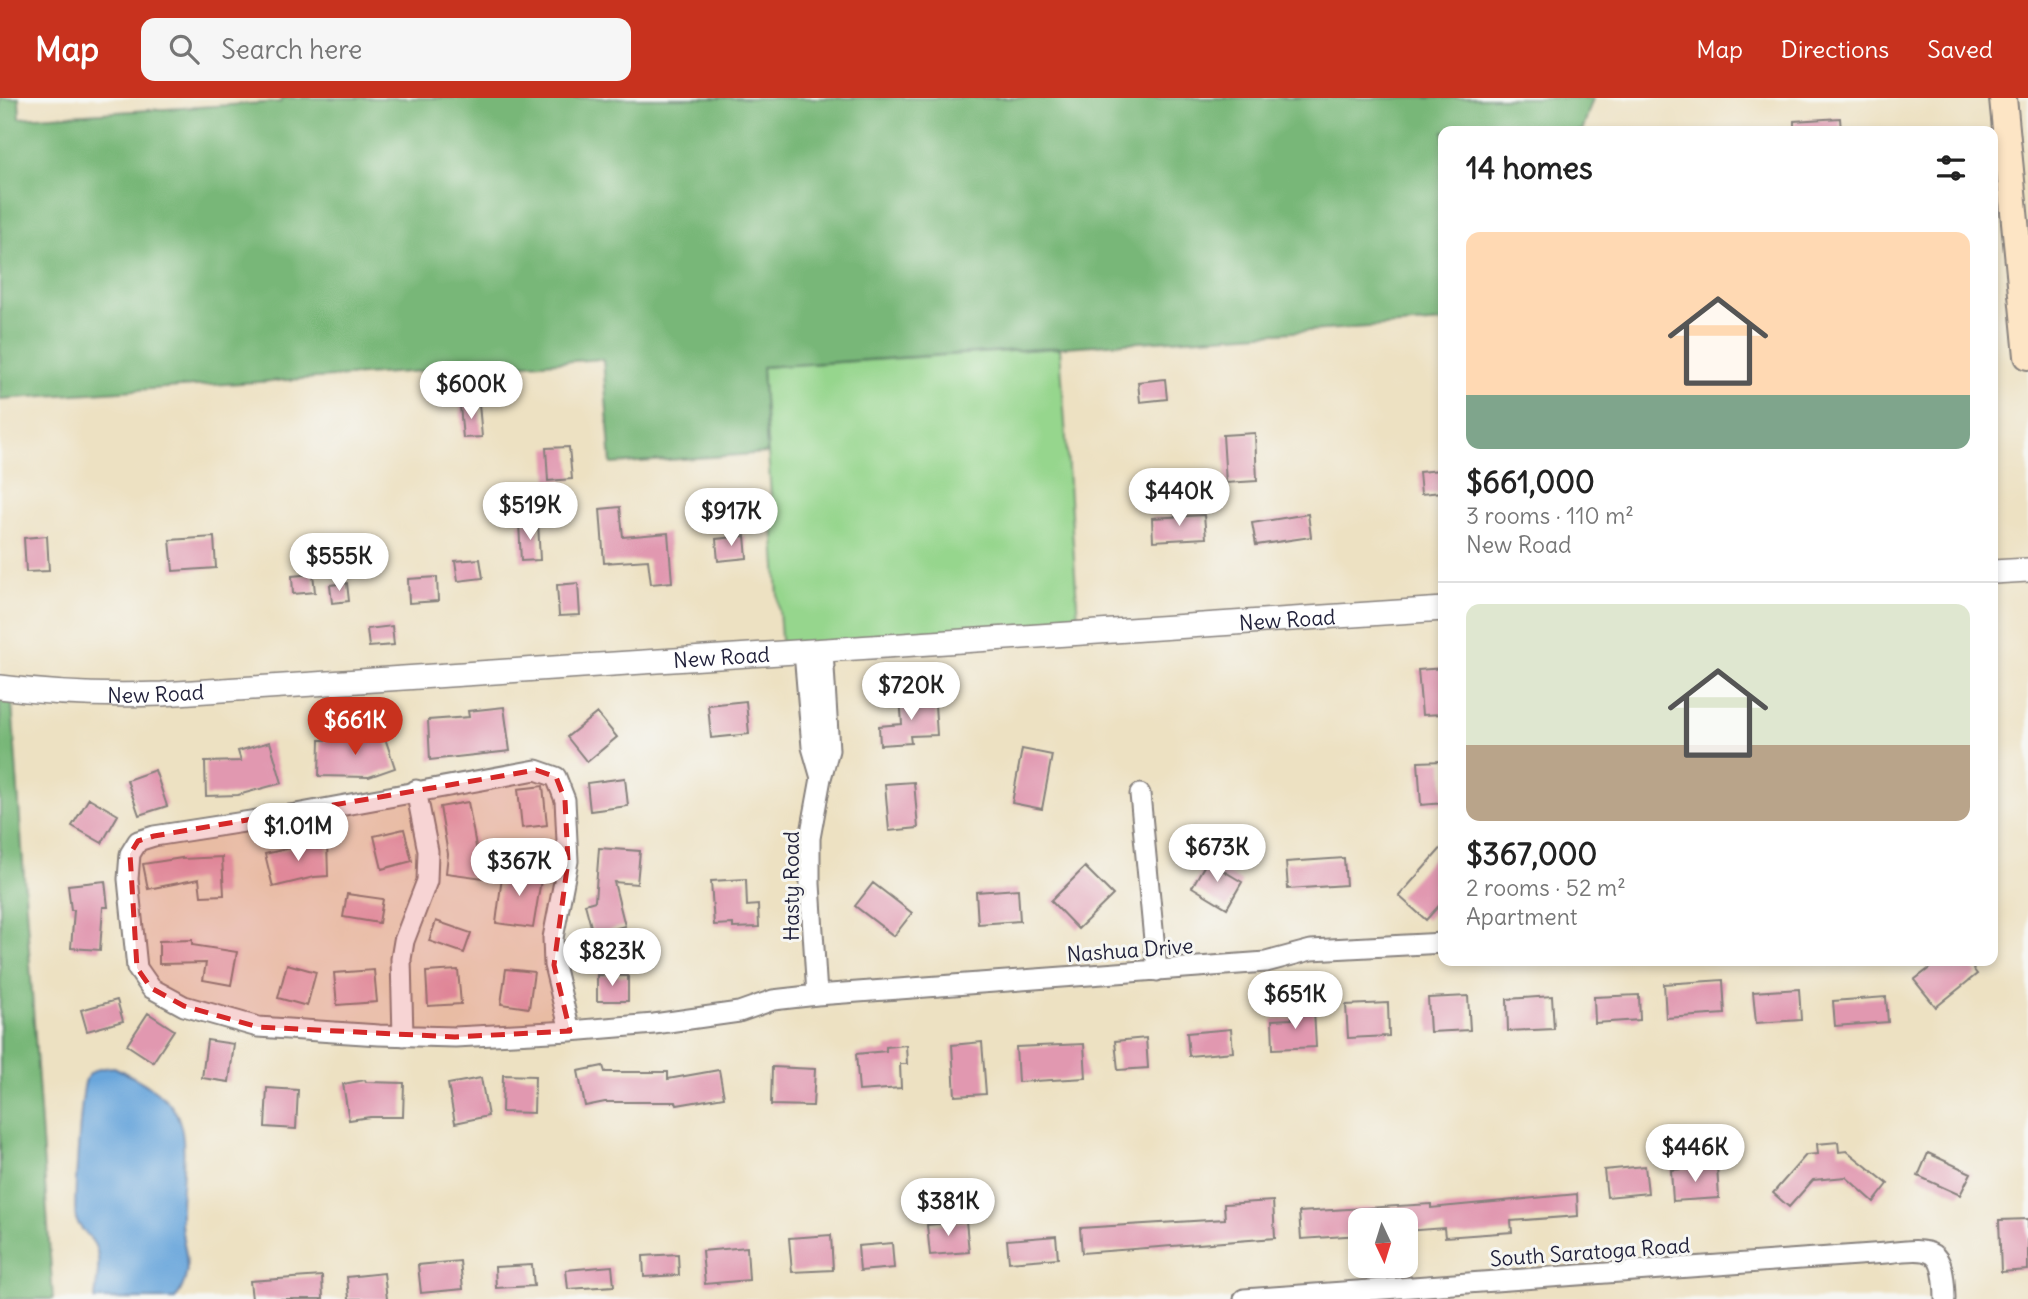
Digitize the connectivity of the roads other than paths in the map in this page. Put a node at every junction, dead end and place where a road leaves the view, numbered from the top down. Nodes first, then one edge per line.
1 (2003, 98) edge
2 (2028, 356) edge
3 (2028, 570) edge
4 (1998, 572) edge
5 (1438, 609) edge
6 (814, 652) junction
7 (0, 687) edge
8 (416, 790) junction
9 (1140, 794) dead end
10 (1438, 943) edge
11 (1157, 971) junction
12 (817, 995) junction
13 (570, 1031) junction
14 (403, 1036) junction
15 (1244, 1299) edge
16 (1945, 1299) edge

1 - 2 main road
3 - 4 street
5 - 6 street, New Road
6 - 7 street, New Road
6 - 12 street, Hasty Road
8 - 13 street
8 - 14 street
8 - 14 street, Nashua Drive
9 - 11 street
10 - 11 street, Nashua Drive
11 - 12 street, Nashua Drive
12 - 13 street, Nashua Drive
13 - 14 street, Nashua Drive
15 - 16 street, South Saratoga Road

